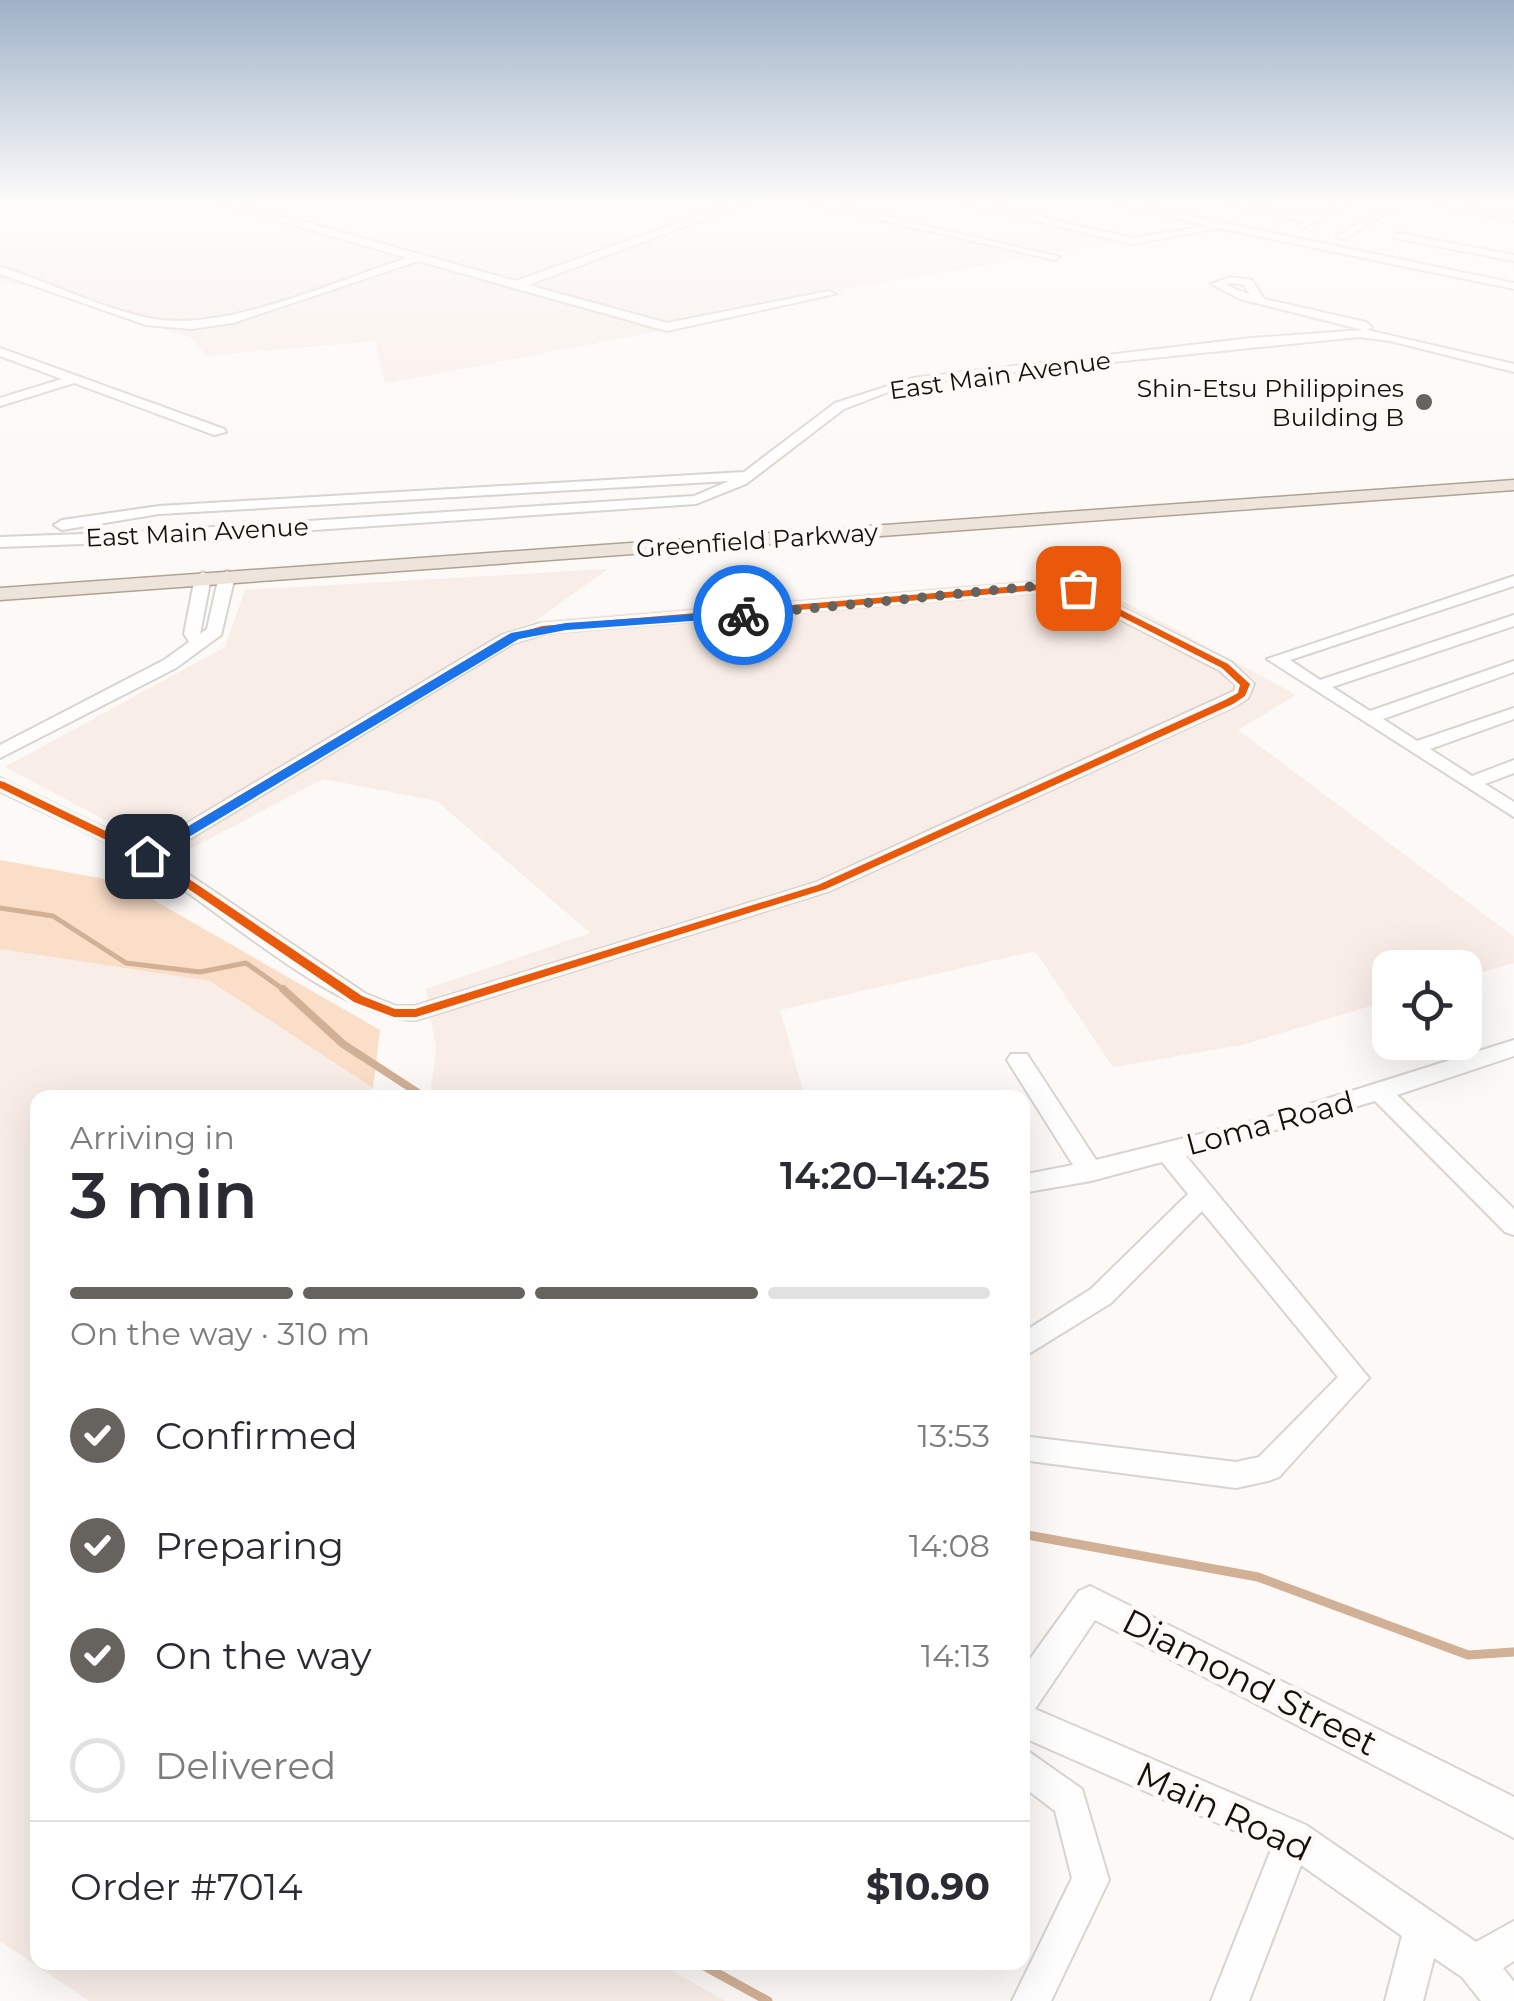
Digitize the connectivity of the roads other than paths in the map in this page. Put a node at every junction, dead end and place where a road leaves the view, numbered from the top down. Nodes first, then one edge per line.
1 (73, 295) edge
2 (303, 295) edge
3 (558, 295) edge
4 (823, 295) edge
5 (1259, 300) dead end
6 (1390, 337) junction
7 (0, 352) edge
8 (1514, 368) edge
9 (75, 379) junction
10 (0, 402) edge
11 (219, 432) dead end
12 (747, 476) junction
13 (1514, 485) edge
14 (0, 533) edge
15 (0, 542) edge
16 (228, 576) junction
17 (203, 578) junction
18 (1514, 581) edge
19 (0, 594) edge
20 (1514, 620) edge
21 (198, 642) junction
22 (1514, 666) edge
23 (1318, 686) junction
24 (1514, 713) edge
25 (1369, 718) junction
26 (1415, 748) junction
27 (0, 752) edge
28 (1514, 766) edge
29 (1470, 782) junction
30 (0, 784) edge
31 (1514, 810) edge
32 (147, 856) junction
33 (1514, 1048) edge
34 (1019, 1060) dead end
35 (1380, 1092) junction
36 (1167, 1151) junction
37 (1091, 1172) junction
38 (1030, 1183) edge
39 (1203, 1195) junction
40 (1514, 1225) edge
41 (1030, 1341) edge
42 (1030, 1449) edge
43 (1030, 1687) edge
44 (1030, 1723) edge
45 (1030, 1770) edge
46 (1514, 1820) edge
47 (1293, 1838) junction
48 (1422, 1927) junction
49 (1514, 1940) edge
50 (1475, 1964) junction
51 (1031, 2001) edge
52 (1230, 2001) edge
53 (1404, 2001) edge
54 (1505, 2001) edge

1 - 2 street
3 - 4 street
5 - 6 street
6 - 8 street, East Main Avenue
6 - 12 street, East Main Avenue
7 - 9 street
9 - 10 street
9 - 11 street
12 - 14 street, East Main Avenue
12 - 15 street, East Main Avenue
13 - 16 main road, Greenfield Parkway
16 - 17 main road, Greenfield Parkway
16 - 21 street
17 - 19 main road, Greenfield Parkway
17 - 21 street
18 - 23 street
20 - 23 street
21 - 27 street
22 - 25 street
23 - 25 street
24 - 26 street
25 - 26 street
26 - 29 street
28 - 29 street
29 - 31 street
30 - 32 street
32 - 32 street
33 - 35 street, Loma Road
34 - 37 street
35 - 36 street, Loma Road
35 - 40 street
36 - 37 street, Loma Road
36 - 39 street
37 - 38 street, Loma Road
39 - 41 street
39 - 42 street
43 - 46 street, Diamond Street
44 - 47 street, Main Road
45 - 51 street
47 - 48 street, Main Road
47 - 52 street
48 - 50 street, Main Road
48 - 53 street
49 - 50 street
50 - 54 street, Main Road

